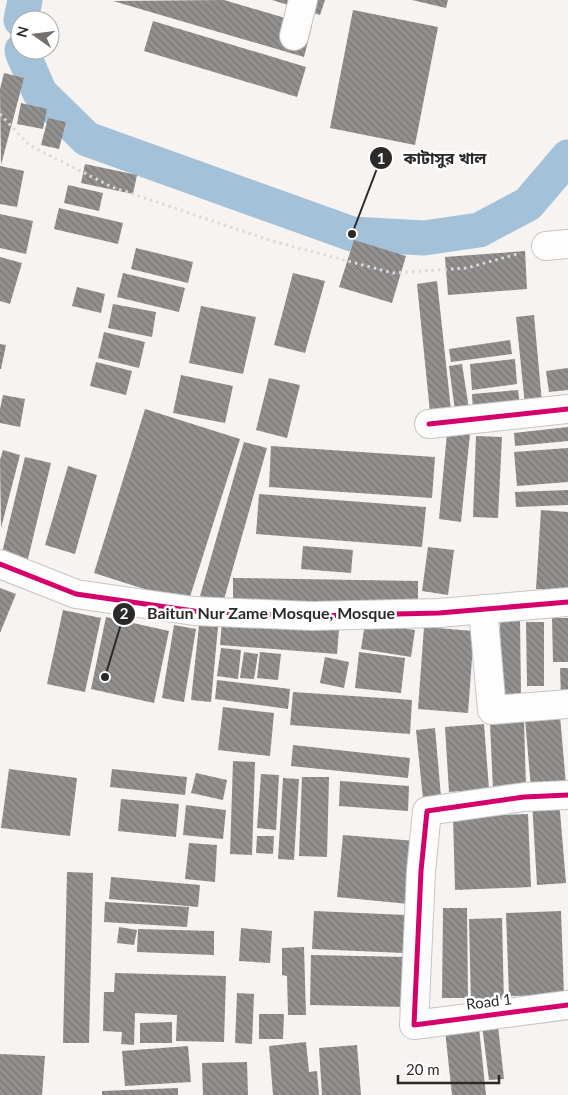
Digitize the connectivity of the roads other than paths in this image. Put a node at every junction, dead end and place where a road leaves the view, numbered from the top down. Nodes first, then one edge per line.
1 (303, 0) edge
2 (294, 36) dead end
3 (568, 410) edge
4 (429, 424) dead end
5 (0, 564) edge
6 (568, 602) edge
7 (483, 609) junction
8 (568, 704) edge
9 (568, 795) edge
10 (568, 1005) edge

1 - 2 street
3 - 4 street
5 - 7 street
6 - 7 street
7 - 8 street
9 - 10 street, Road 1

